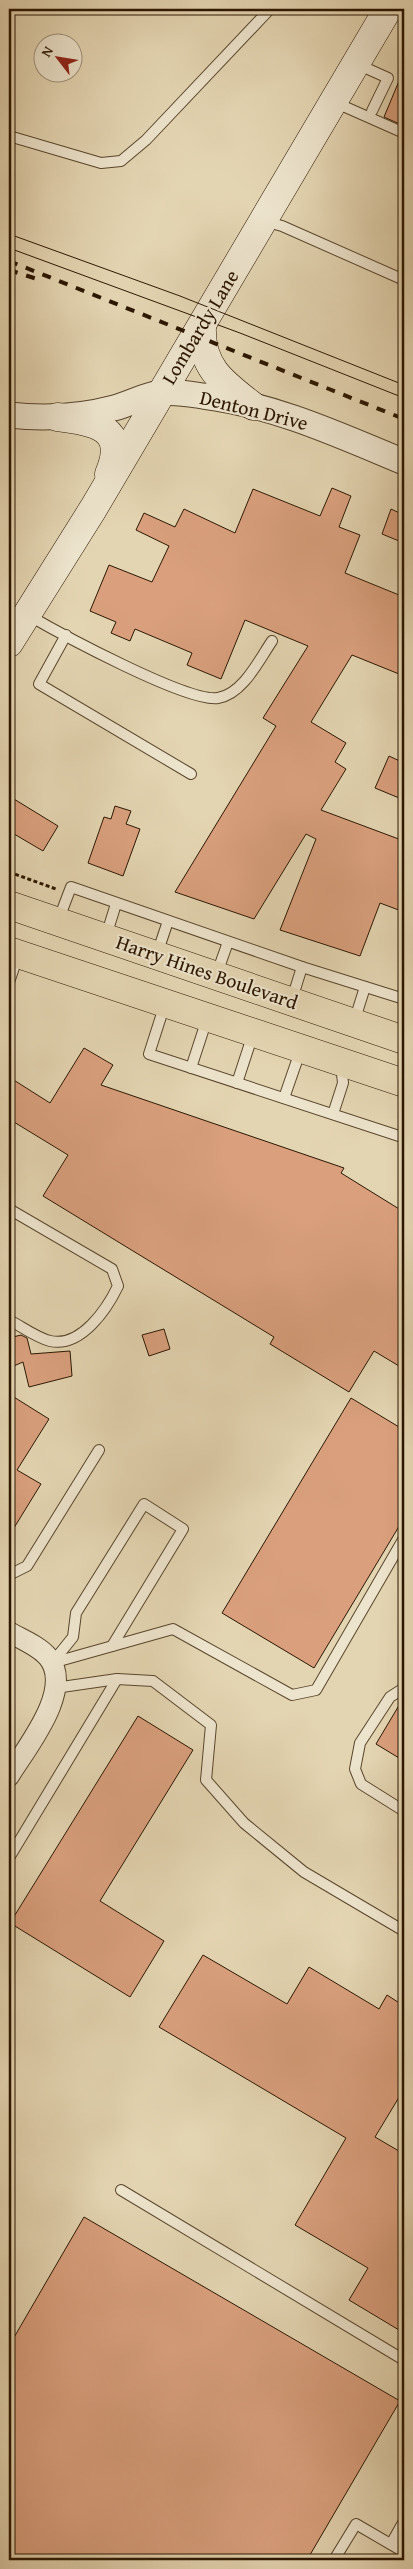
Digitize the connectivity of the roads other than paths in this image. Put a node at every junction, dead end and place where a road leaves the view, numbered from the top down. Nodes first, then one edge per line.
1 (270, 9) edge
2 (388, 9) edge
3 (356, 63) junction
4 (333, 102) junction
5 (372, 111) dead end
6 (404, 133) edge
7 (9, 136) edge
8 (263, 221) junction
9 (404, 280) edge
10 (202, 326) junction
11 (162, 393) junction
12 (253, 406) junction
13 (9, 415) edge
14 (57, 417) junction
15 (404, 462) edge
16 (93, 509) junction
17 (27, 615) junction
18 (66, 635) junction
19 (272, 641) dead end
20 (9, 643) edge
21 (191, 774) dead end
22 (116, 904) junction
23 (9, 905) edge
24 (58, 922) junction
25 (168, 922) junction
26 (106, 938) junction
27 (228, 942) junction
28 (14, 953) edge
29 (156, 956) junction
30 (302, 967) junction
31 (216, 977) junction
32 (9, 982) edge
33 (365, 987) junction
34 (404, 999) edge
35 (291, 1001) junction
36 (166, 1003) junction
37 (208, 1017) junction
38 (354, 1022) junction
39 (253, 1032) junction
40 (404, 1040) edge
41 (302, 1048) junction
42 (341, 1061) junction
43 (191, 1068) junction
44 (236, 1083) junction
45 (404, 1083) edge
46 (284, 1098) junction
47 (333, 1114) junction
48 (404, 1131) edge
49 (9, 1209) edge
50 (9, 1320) edge
51 (99, 1450) dead end
52 (404, 1538) edge
53 (9, 1575) edge
54 (9, 1632) edge
55 (112, 1646) junction
56 (52, 1663) junction
57 (117, 1679) junction
58 (55, 1688) junction
59 (404, 1688) edge
60 (9, 1776) edge
61 (404, 1812) edge
62 (9, 1858) edge
63 (404, 1931) edge
64 (121, 2190) dead end
65 (404, 2360) edge
66 (404, 2521) edge
67 (392, 2544) junction
68 (404, 2552) edge
69 (334, 2560) edge

1 - 7 lane
2 - 3 main road, Lombardy Lane
3 - 4 main road, Lombardy Lane
3 - 5 lane
4 - 6 lane
4 - 8 main road, Lombardy Lane
8 - 9 lane
8 - 10 main road, Lombardy Lane
10 - 11 main road, Lombardy Lane
10 - 12 main road
11 - 12 street, Denton Drive
11 - 14 street, Denton Drive
11 - 16 main road, Lombardy Lane
12 - 15 street, Denton Drive
13 - 14 street, Denton Drive
14 - 16 main road
16 - 17 main road, Lombardy Lane
17 - 18 lane
17 - 20 main road, Lombardy Lane
18 - 19 lane
18 - 21 lane
22 - 24 lane
22 - 25 lane
22 - 26 lane
23 - 24 main road, Harry Hines Boulevard
24 - 26 main road, Harry Hines Boulevard
25 - 27 lane
25 - 29 lane
26 - 29 main road, Harry Hines Boulevard
27 - 30 lane
27 - 31 lane
28 - 32 lane
28 - 36 main road, Harry Hines Boulevard
29 - 31 main road, Harry Hines Boulevard
30 - 33 lane
30 - 35 lane
31 - 35 main road, Harry Hines Boulevard
33 - 34 lane
33 - 38 lane
35 - 38 main road, Harry Hines Boulevard
36 - 37 main road, Harry Hines Boulevard
36 - 43 lane
37 - 39 main road, Harry Hines Boulevard
37 - 43 lane
38 - 40 main road, Harry Hines Boulevard
38 - 42 main road
39 - 41 main road, Harry Hines Boulevard
39 - 44 lane
41 - 42 main road, Harry Hines Boulevard
41 - 46 lane
42 - 45 main road, Harry Hines Boulevard
42 - 47 lane
43 - 44 lane
44 - 46 lane
46 - 47 lane
47 - 48 lane
49 - 50 lane
51 - 53 lane
52 - 55 lane
54 - 56 street
55 - 56 lane
55 - 56 lane
56 - 58 street
57 - 58 lane
57 - 62 lane
57 - 63 lane
58 - 60 street
59 - 61 lane
64 - 65 lane
66 - 67 lane
67 - 68 lane
67 - 69 lane

